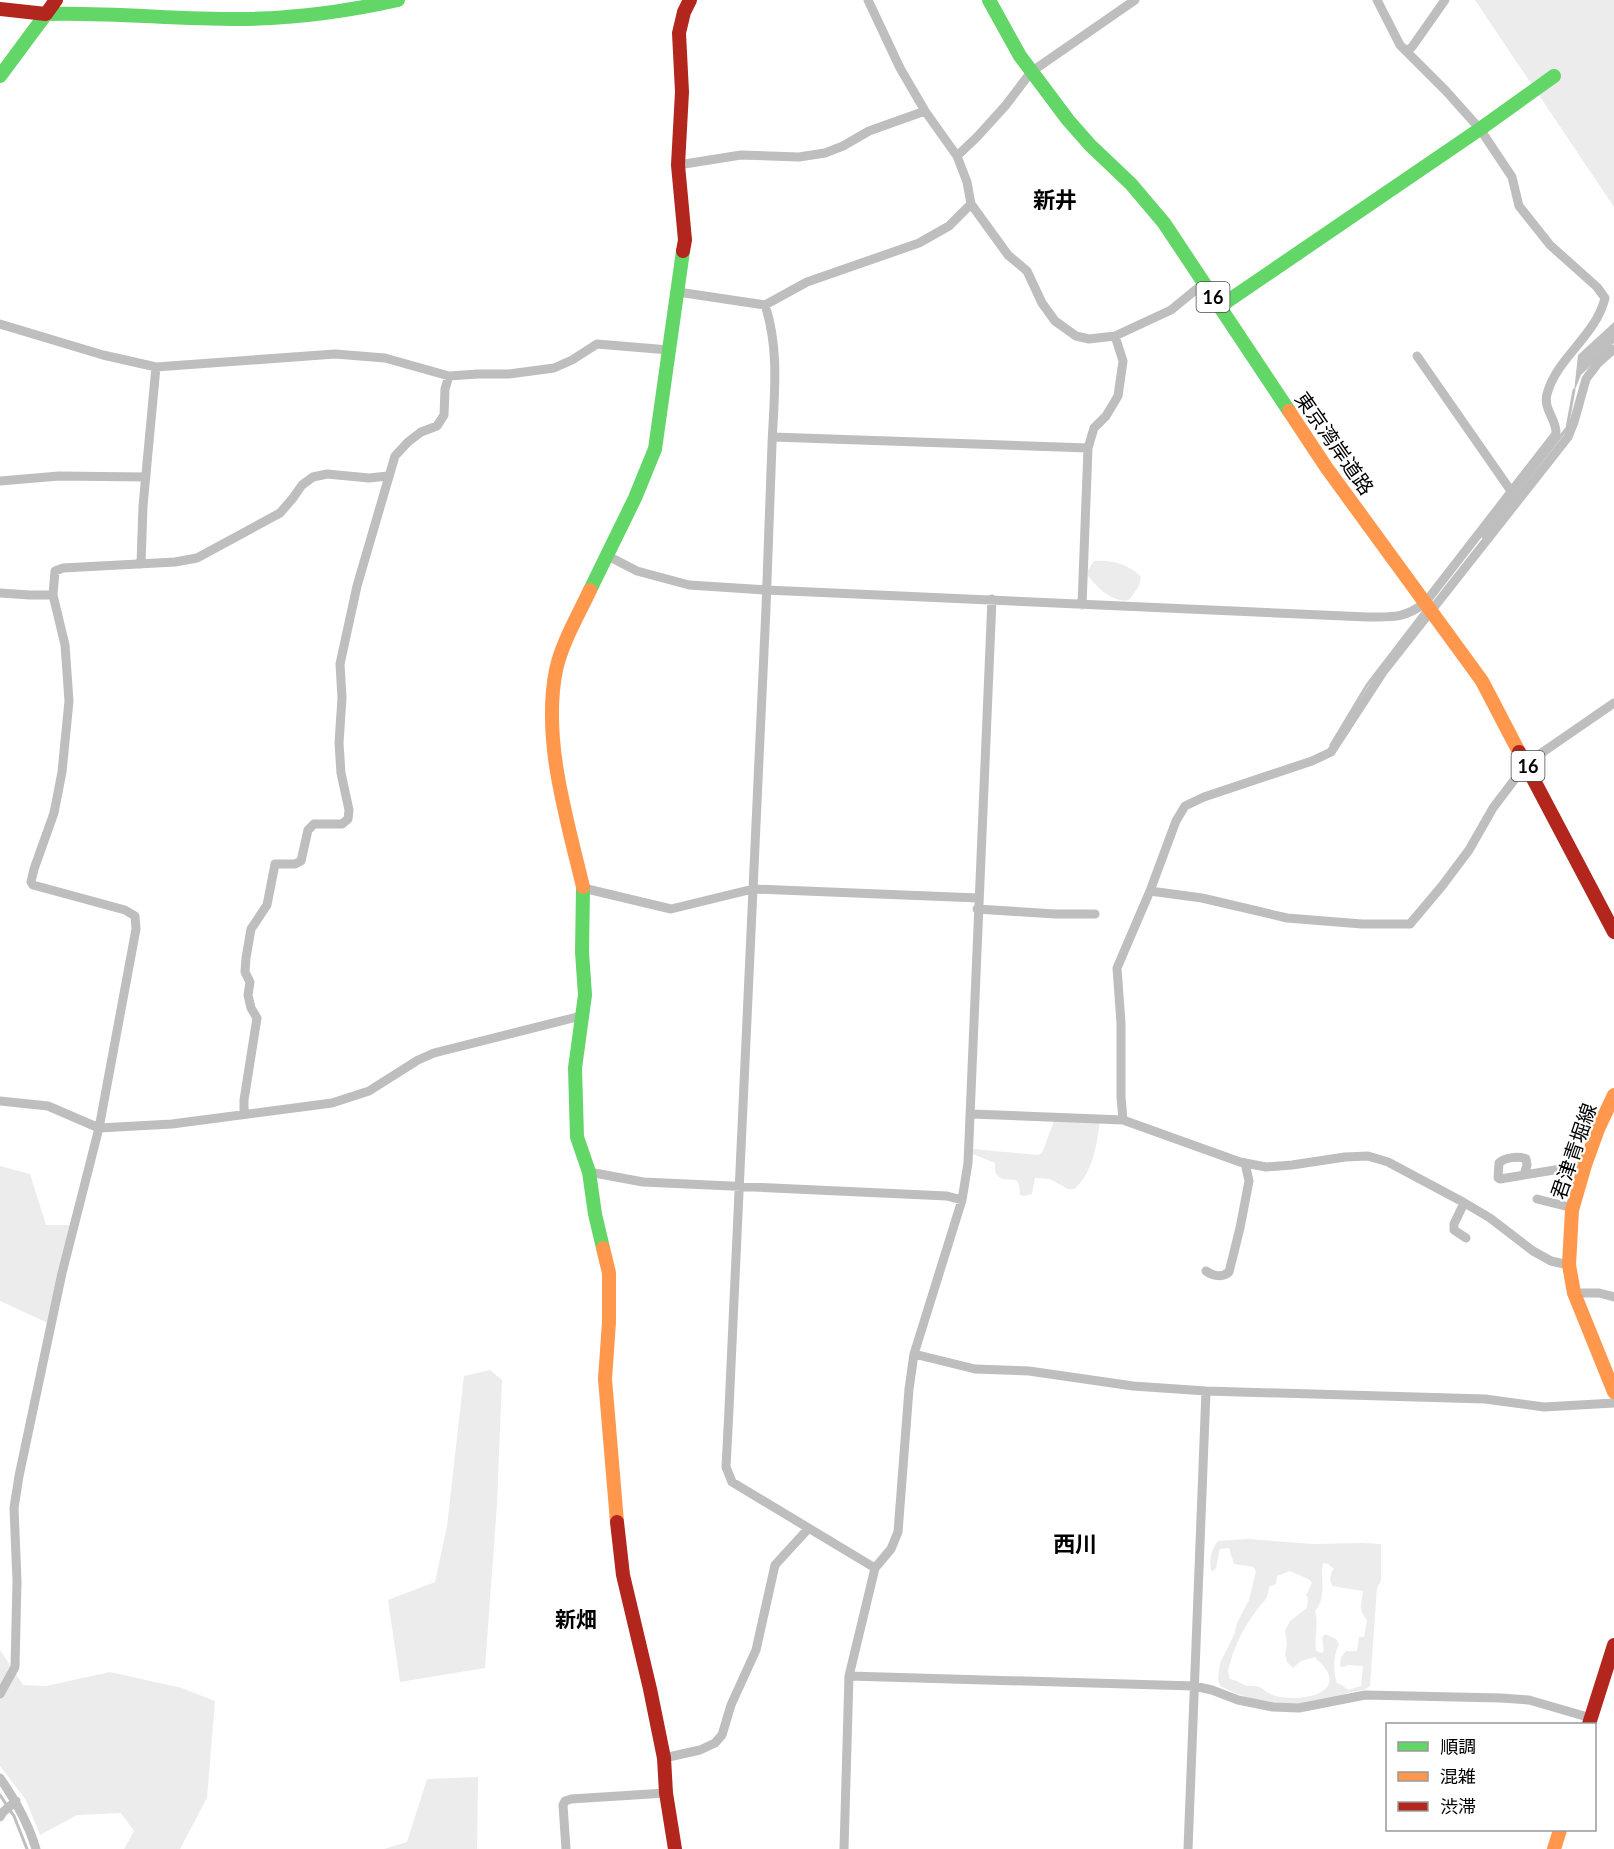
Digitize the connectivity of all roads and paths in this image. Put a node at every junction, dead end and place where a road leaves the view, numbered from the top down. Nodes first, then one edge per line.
1 (56, 0) edge
2 (398, 0) edge
3 (690, 0) edge
4 (868, 0) edge
5 (989, 0) edge
6 (1135, 0) edge
7 (1377, 0) edge
8 (1445, 0) edge
9 (0, 9) edge
10 (46, 14) junction
11 (1407, 51) junction
12 (1031, 72) junction
13 (0, 76) edge
14 (1554, 76) dead end
15 (924, 111) junction
16 (1480, 129) junction
17 (957, 156) junction
18 (678, 165) junction
19 (971, 204) junction
20 (1204, 282) junction
21 (678, 292) junction
22 (765, 305) junction
23 (1219, 307) junction
24 (0, 324) edge
25 (1115, 336) junction
26 (669, 350) junction
27 (1614, 350) edge
28 (1417, 356) dead end
29 (156, 367) junction
30 (449, 376) junction
31 (773, 437) junction
32 (1088, 448) junction
33 (388, 476) junction
34 (146, 477) junction
35 (0, 481) edge
36 (1511, 491) junction
37 (608, 556) junction
38 (141, 564) junction
39 (766, 590) junction
40 (0, 592) edge
41 (53, 595) junction
42 (992, 599) junction
43 (1082, 605) junction
44 (1428, 607) junction
45 (1614, 703) edge
46 (1527, 763) junction
47 (583, 888) junction
48 (753, 889) junction
49 (1150, 891) junction
50 (978, 898) junction
51 (977, 909) junction
52 (1095, 914) dead end
53 (1614, 932) edge
54 (581, 1016) junction
55 (1614, 1095) edge
56 (0, 1101) edge
57 (244, 1113) junction
58 (971, 1114) junction
59 (1123, 1120) junction
60 (99, 1128) junction
61 (1245, 1163) junction
62 (1585, 1165) junction
63 (589, 1172) junction
64 (1524, 1175) dead end
65 (741, 1186) junction
66 (1542, 1197) dead end
67 (962, 1200) junction
68 (1464, 1203) junction
69 (1573, 1208) junction
70 (1466, 1238) dead end
71 (1569, 1265) junction
72 (1206, 1271) dead end
73 (1574, 1293) junction
74 (1614, 1297) edge
75 (914, 1354) junction
76 (1206, 1391) junction
77 (1614, 1392) edge
78 (1614, 1403) edge
79 (808, 1528) junction
80 (875, 1568) junction
81 (1614, 1645) edge
82 (849, 1676) junction
83 (1194, 1686) junction
84 (0, 1694) edge
85 (1590, 1721) edge
86 (664, 1758) junction
87 (0, 1778) edge
88 (666, 1793) junction
89 (8, 1808) edge
90 (1560, 1831) edge
91 (36, 1849) edge
92 (566, 1849) edge
93 (675, 1849) edge
94 (844, 1849) edge
95 (1188, 1849) edge
96 (1554, 1849) edge

1 - 10 main road
2 - 10 main road
3 - 18 main road
4 - 15 street
5 - 12 main road, 東京湾岸道路 / 16
6 - 12 street
7 - 11 street
8 - 11 street
9 - 10 main road
10 - 13 main road
11 - 16 street
12 - 17 street
12 - 20 main road, 東京湾岸道路 / 16
14 - 16 main road
15 - 17 street
15 - 18 street
16 - 23 main road
16 - 36 street
17 - 19 street
18 - 21 main road
19 - 22 street
19 - 25 street
20 - 23 main road, 東京湾岸道路 / 16
20 - 25 street
21 - 22 street
21 - 26 main road
22 - 31 street
23 - 44 main road, 東京湾岸道路 / 16
24 - 29 street
25 - 32 street
26 - 30 street
26 - 37 main road
27 - 44 street
28 - 36 street
29 - 30 street
29 - 34 street
30 - 33 street
31 - 32 street
31 - 39 street
32 - 43 street
33 - 38 street
33 - 57 street
34 - 35 street
34 - 38 street
36 - 44 street
37 - 39 street
37 - 47 main road
38 - 41 street
39 - 42 street
39 - 48 street
40 - 41 street
41 - 60 street
42 - 43 street
42 - 50 street
43 - 44 street
44 - 46 main road, 東京湾岸道路 / 16
44 - 49 street
45 - 46 street
46 - 49 street
46 - 53 main road, 東京湾岸道路 / 16
47 - 48 street
47 - 54 main road
48 - 50 street
48 - 65 street
49 - 59 street
50 - 51 street
51 - 52 street
51 - 58 street
54 - 57 street
54 - 63 main road
55 - 62 main road, 君津青堀線
56 - 60 street
57 - 60 street
58 - 59 street
58 - 67 street
59 - 61 street
60 - 84 street
61 - 68 street
61 - 72 street
62 - 64 street
62 - 69 main road, 君津青堀線
63 - 65 street
63 - 86 main road
65 - 67 street
65 - 79 street
66 - 69 street
67 - 75 street
68 - 70 street
68 - 71 street
69 - 71 main road, 君津青堀線
71 - 73 main road, 君津青堀線
73 - 74 street
73 - 77 main road, 君津青堀線
75 - 76 street
75 - 80 street
76 - 78 street
76 - 83 street
79 - 80 street
79 - 86 street
80 - 82 street
81 - 85 main road
82 - 83 street
82 - 94 street
83 - 85 street
83 - 95 street
86 - 88 main road
87 - 89 street
88 - 92 street
88 - 93 main road
89 - 91 street
90 - 96 main road

